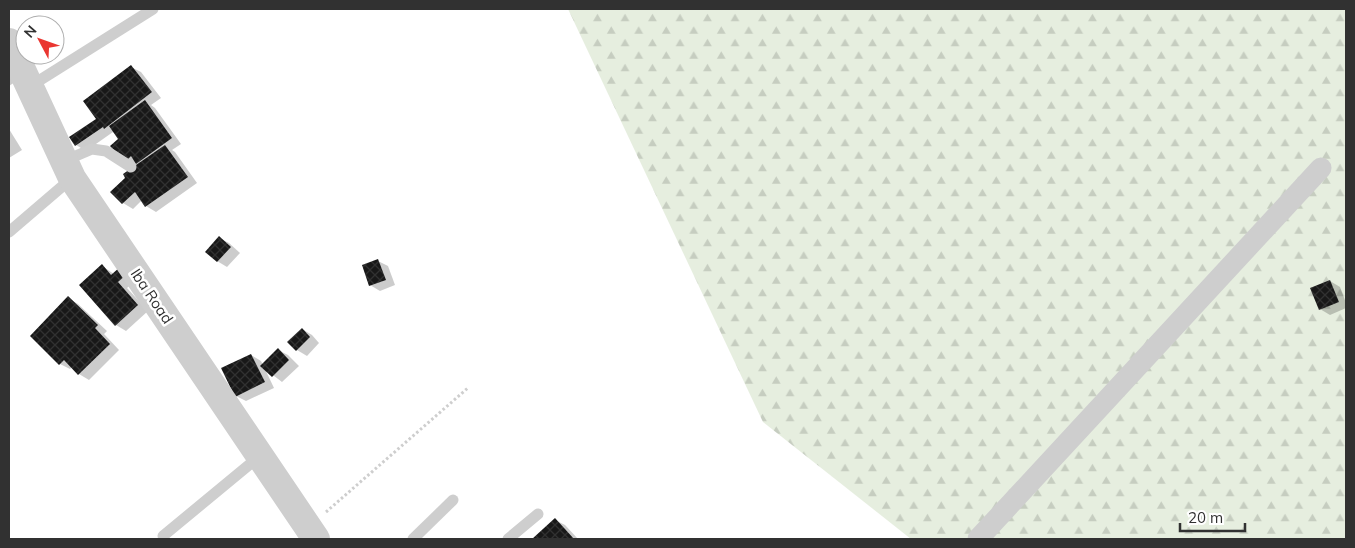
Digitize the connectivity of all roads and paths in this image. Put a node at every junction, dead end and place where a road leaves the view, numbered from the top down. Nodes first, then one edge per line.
1 (153, 9) edge
2 (9, 42) edge
3 (22, 78) junction
4 (132, 167) dead end
5 (1321, 168) dead end
6 (68, 170) junction
7 (9, 232) edge
8 (469, 387) dead end
9 (261, 455) junction
10 (453, 500) dead end
11 (538, 514) dead end
12 (312, 533) edge
13 (163, 536) dead end
14 (413, 539) edge
15 (508, 539) edge
16 (978, 539) edge

1 - 3 lane
2 - 3 street, Iba Road
3 - 6 street, Iba Road
4 - 6 lane
5 - 16 street
6 - 7 lane
6 - 9 street, Iba Road
8 - 12 path
9 - 12 street, Iba Road
9 - 13 lane
10 - 14 lane
11 - 15 lane

